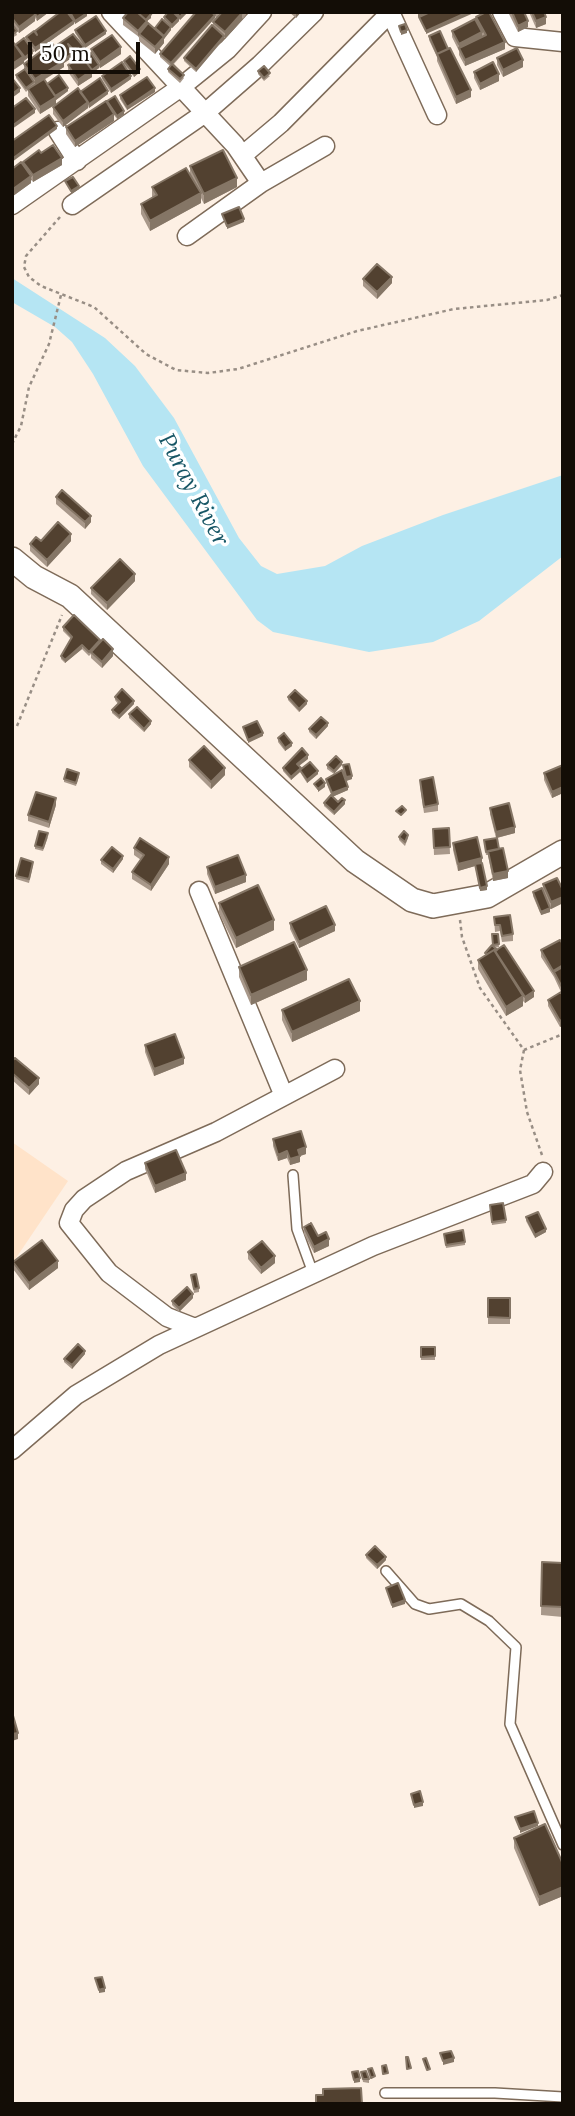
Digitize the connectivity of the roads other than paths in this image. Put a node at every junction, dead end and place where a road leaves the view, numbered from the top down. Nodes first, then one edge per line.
1 (111, 12) edge
2 (262, 12) edge
3 (314, 12) edge
4 (390, 12) edge
5 (502, 12) edge
6 (563, 42) edge
7 (181, 87) junction
8 (205, 113) junction
9 (437, 115) dead end
10 (58, 131) edge
11 (325, 146) dead end
12 (243, 155) junction
13 (77, 161) junction
14 (261, 183) junction
15 (12, 205) edge
16 (72, 205) road end
17 (187, 236) dead end
18 (12, 559) edge
19 (563, 852) edge
20 (199, 891) dead end
21 (335, 1069) dead end
22 (284, 1096) junction
23 (543, 1172) road end
24 (293, 1175) dead end
25 (313, 1273) junction
26 (195, 1328) junction
27 (12, 1450) edge
28 (386, 1571) dead end
29 (563, 1845) edge
30 (385, 2093) dead end
31 (563, 2097) edge

1 - 7 street
2 - 7 street
3 - 8 street
4 - 9 street
4 - 12 street
5 - 6 street
7 - 8 street
7 - 13 street
8 - 12 street
8 - 16 street
10 - 13 street
11 - 14 street
12 - 14 street
13 - 15 street
14 - 17 street
18 - 19 street
20 - 22 street
21 - 22 street
22 - 26 street
23 - 25 street
24 - 25 lane
25 - 26 street
26 - 27 street
28 - 29 lane
30 - 31 lane

